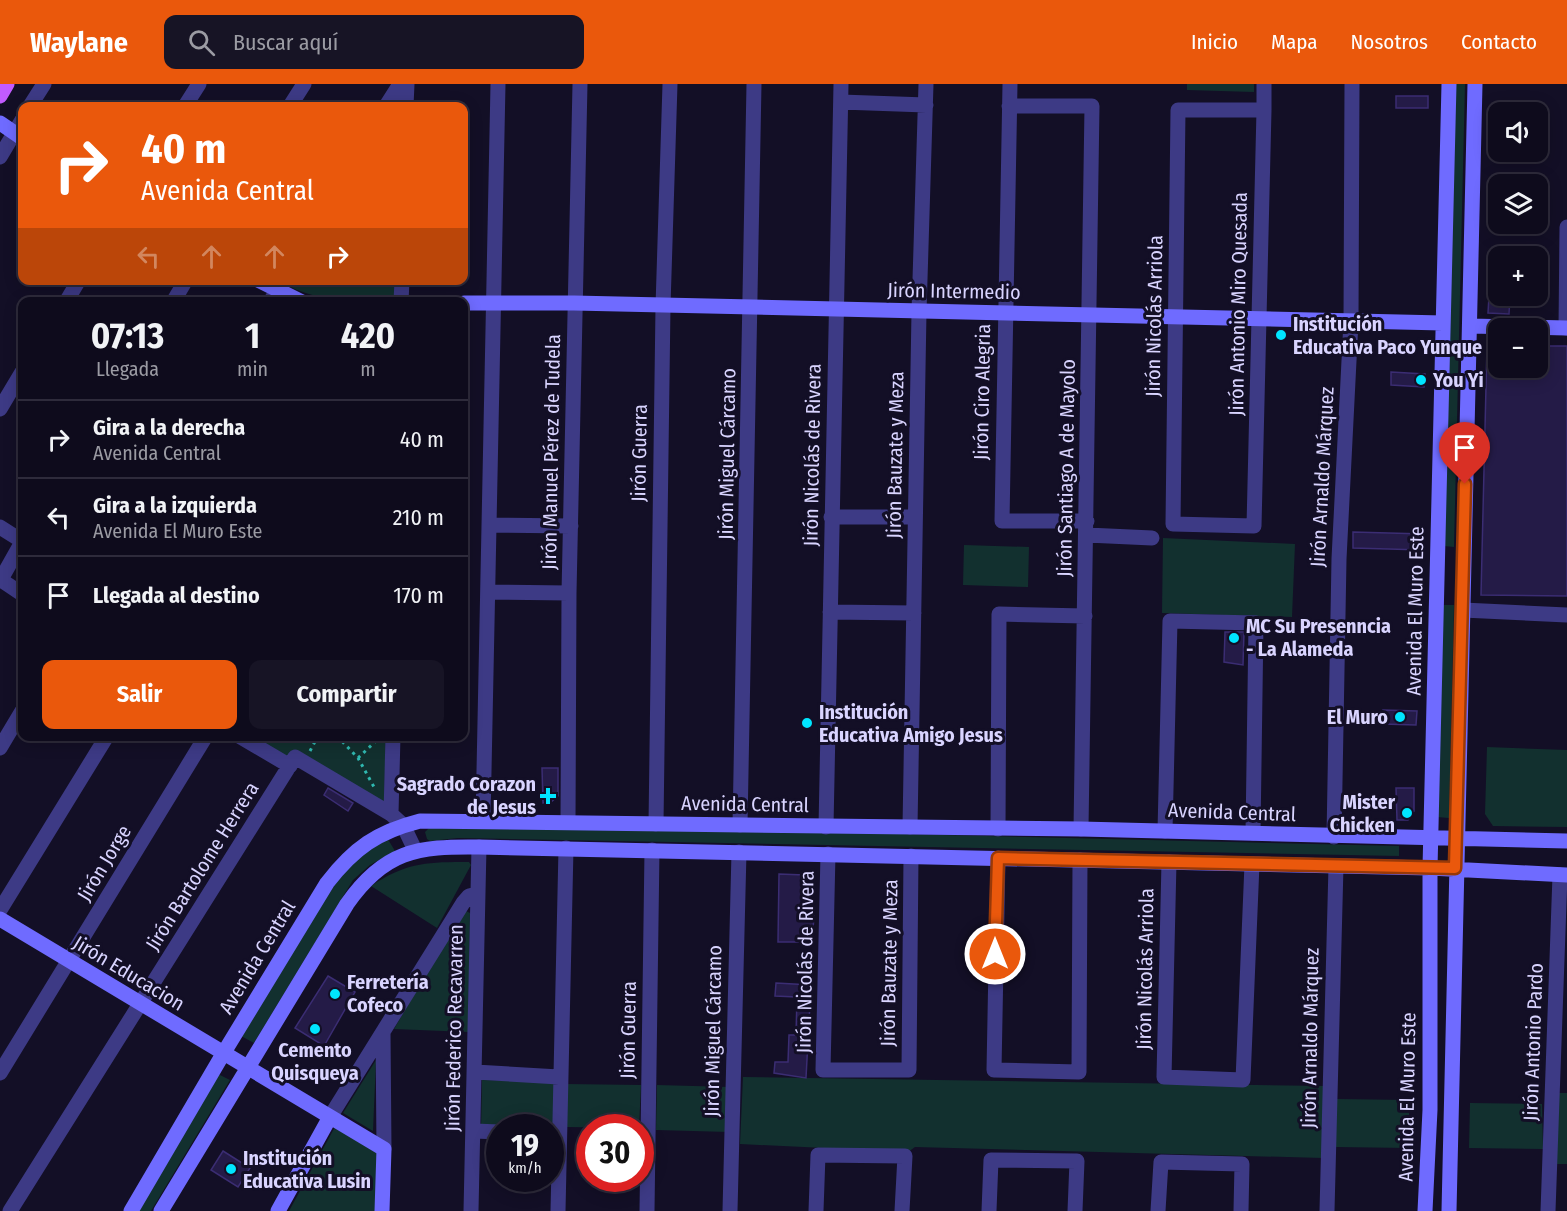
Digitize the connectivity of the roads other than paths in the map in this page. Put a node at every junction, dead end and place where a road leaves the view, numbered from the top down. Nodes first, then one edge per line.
1 (7, 84) edge
2 (44, 84) edge
3 (199, 84) edge
4 (304, 84) edge
5 (400, 84) edge
6 (407, 84) edge
7 (498, 84) edge
8 (574, 84) edge
9 (580, 84) edge
10 (669, 84) edge
11 (754, 84) edge
12 (841, 84) edge
13 (926, 84) edge
14 (1010, 84) edge
15 (1264, 84) edge
16 (1352, 84) edge
17 (1449, 84) edge
18 (1475, 84) edge
19 (0, 96) edge
20 (33, 102) edge
21 (188, 102) edge
22 (293, 102) edge
23 (389, 102) edge
24 (406, 102) edge
25 (841, 102) junction
26 (926, 105) junction
27 (1009, 106) junction
28 (1264, 110) junction
29 (0, 123) edge
30 (18, 129) edge
31 (18, 133) edge
32 (0, 157) edge
33 (1567, 227) edge
34 (468, 303) edge
35 (495, 303) junction
36 (574, 303) junction
37 (663, 306) junction
38 (749, 307) junction
39 (836, 309) junction
40 (919, 312) junction
41 (1004, 313) junction
42 (1089, 316) junction
43 (1259, 318) junction
44 (1174, 319) junction
45 (1351, 321) junction
46 (1443, 323) junction
47 (1470, 326) junction
48 (1567, 328) edge
49 (18, 379) edge
50 (0, 409) edge
51 (831, 517) junction
52 (915, 517) junction
53 (1173, 524) joint
54 (489, 525) junction
55 (571, 526) junction
56 (0, 527) edge
57 (1087, 528) junction
58 (1152, 538) dead end
59 (18, 539) edge
60 (18, 549) edge
61 (1437, 574) junction
62 (1463, 575) junction
63 (0, 581) edge
64 (18, 592) edge
65 (489, 592) junction
66 (569, 593) junction
67 (1463, 610) junction
68 (830, 612) junction
69 (914, 613) junction
70 (1567, 615) edge
71 (1085, 616) junction
72 (18, 718) edge
73 (104, 741) edge
74 (203, 741) edge
75 (249, 741) edge
76 (393, 741) edge
77 (0, 748) edge
78 (292, 762) junction
79 (391, 814) junction
80 (483, 820) junction
81 (568, 822) junction
82 (656, 824) junction
83 (403, 825) junction
84 (740, 825) junction
85 (826, 827) junction
86 (910, 827) junction
87 (998, 829) junction
88 (1081, 830) junction
89 (1165, 831) junction
90 (1253, 833) junction
91 (1334, 837) junction
92 (1431, 839) junction
93 (1457, 839) junction
94 (1567, 841) edge
95 (479, 847) junction
96 (566, 849) junction
97 (415, 850) junction
98 (652, 850) junction
99 (739, 852) junction
100 (828, 854) junction
101 (911, 856) junction
102 (998, 858) junction
103 (1080, 860) junction
104 (1169, 862) junction
105 (1252, 864) junction
106 (1336, 866) junction
107 (1430, 868) junction
108 (1455, 868) junction
109 (1563, 875) edge
110 (477, 894) junction
111 (0, 910) edge
112 (0, 919) edge
113 (69, 961) junction
114 (141, 1004) junction
115 (383, 1032) junction
116 (223, 1054) junction
117 (247, 1067) junction
118 (909, 1070) joint
119 (0, 1072) edge
120 (475, 1072) junction
121 (560, 1077) junction
122 (557, 1114) edge
123 (330, 1117) junction
124 (1429, 1121) junction
125 (1451, 1122) junction
126 (474, 1131) junction
127 (486, 1131) edge
128 (384, 1149) junction
129 (557, 1192) edge
130 (10, 1211) edge
131 (131, 1211) edge
132 (161, 1211) edge
133 (278, 1211) edge
134 (382, 1211) edge
135 (471, 1211) edge
136 (558, 1211) edge
137 (647, 1211) edge
138 (730, 1211) edge
139 (816, 1211) edge
140 (902, 1211) edge
141 (989, 1211) edge
142 (1075, 1211) edge
143 (1158, 1211) edge
144 (1241, 1211) edge
145 (1327, 1211) edge
146 (1425, 1211) edge
147 (1449, 1211) edge
148 (1548, 1211) edge

1 - 19 main road
2 - 20 street
3 - 21 street
4 - 22 street
5 - 23 street
6 - 24 street
7 - 35 street
8 - 9 street
9 - 36 street, Jirón Manuel Pérez de Tudela
10 - 37 street, Jirón Guerra
11 - 38 street, Jirón Miguel Cárcamo
12 - 25 street, Jirón Nicolás de Rivera
13 - 26 street, Jirón Bauzate y Meza
14 - 27 street, Jirón Ciro Alegria
15 - 28 street, Jirón Antonio Miro Quesada
16 - 45 street, Jirón Arnaldo Márquez
17 - 46 main road, Avenida El Muro Este
18 - 47 main road
25 - 26 street
25 - 39 street, Jirón Nicolás de Rivera
26 - 40 street, Jirón Bauzate y Meza
27 - 41 street, Jirón Ciro Alegria
27 - 42 street, Jirón Santiago A de Mayolo
28 - 43 street, Jirón Antonio Miro Quesada
28 - 44 street, Jirón Nicolás Arriola
29 - 30 main road
31 - 32 street
33 - 48 street
34 - 35 main road, Jirón Intermedio
35 - 36 main road, Jirón Intermedio
35 - 54 street
36 - 37 main road, Jirón Intermedio
36 - 55 street, Jirón Manuel Pérez de Tudela
37 - 38 main road, Jirón Intermedio
37 - 82 street, Jirón Guerra
38 - 39 main road, Jirón Intermedio
38 - 84 street, Jirón Miguel Cárcamo
39 - 40 main road, Jirón Intermedio
39 - 51 street, Jirón Nicolás de Rivera
40 - 41 main road, Jirón Intermedio
40 - 52 street, Jirón Bauzate y Meza
41 - 42 main road, Jirón Intermedio
41 - 57 street, Jirón Ciro Alegria
42 - 44 main road, Jirón Intermedio
42 - 57 street, Jirón Santiago A de Mayolo
43 - 44 main road, Jirón Intermedio
43 - 45 main road, Jirón Intermedio
43 - 53 street, Jirón Antonio Miro Quesada
44 - 53 street, Jirón Nicolás Arriola
45 - 46 main road, Jirón Intermedio
45 - 91 street, Jirón Arnaldo Márquez
46 - 61 main road, Avenida El Muro Este
47 - 48 main road
47 - 62 main road
49 - 50 street
51 - 52 street
51 - 68 street, Jirón Nicolás de Rivera
52 - 69 street, Jirón Bauzate y Meza
54 - 55 street
54 - 65 street
55 - 66 street, Jirón Manuel Pérez de Tudela
56 - 59 street
57 - 58 street
57 - 71 street, Jirón Santiago A de Mayolo
60 - 63 street
61 - 62 main road
61 - 92 main road, Avenida El Muro Este
62 - 67 main road
63 - 64 street
65 - 66 street
65 - 80 street
66 - 81 street, Jirón Manuel Pérez de Tudela
67 - 70 street
67 - 93 main road
68 - 69 street
68 - 85 street, Jirón Nicolás de Rivera
69 - 86 street, Jirón Bauzate y Meza
71 - 87 street
71 - 88 street, Jirón Santiago A de Mayolo
72 - 77 street
73 - 111 street
74 - 113 street, Jirón Jorge
75 - 78 street
76 - 79 street
78 - 79 street
78 - 114 street, Jirón Bartolome Herrera
79 - 83 street
80 - 81 main road, Avenida Central
80 - 83 main road, Avenida Central
81 - 82 main road, Avenida Central
82 - 84 main road, Avenida Central
83 - 97 street
83 - 116 main road, Avenida Central
84 - 85 main road, Avenida Central
85 - 86 main road, Avenida Central
86 - 87 main road, Avenida Central
87 - 88 main road, Avenida Central
88 - 89 main road, Avenida Central
89 - 90 main road, Avenida Central
89 - 90 street
90 - 91 main road, Avenida Central
91 - 92 main road, Avenida Central
92 - 93 main road, Avenida Central
92 - 107 main road, Avenida El Muro Este
93 - 94 main road, Avenida Central
93 - 108 main road
95 - 96 main road
95 - 97 main road
95 - 110 street, Jirón Federico Recavarren
96 - 98 main road
96 - 121 street
97 - 117 main road
98 - 99 main road
98 - 137 street, Jirón Guerra
99 - 100 main road
99 - 138 street, Jirón Miguel Cárcamo
100 - 101 main road
100 - 118 street, Jirón Nicolás de Rivera
101 - 102 main road
101 - 118 street, Jirón Bauzate y Meza
102 - 103 main road
102 - 103 street
103 - 104 main road
104 - 105 main road
104 - 105 street, Jirón Nicolás Arriola
105 - 106 main road
106 - 107 main road
106 - 145 street, Jirón Arnaldo Márquez
107 - 108 main road
107 - 124 main road, Avenida El Muro Este
108 - 109 main road
108 - 125 main road
109 - 148 street, Jirón Antonio Pardo
110 - 115 street
110 - 120 street, Jirón Federico Recavarren
112 - 113 main road, Jirón Educacion
113 - 114 main road, Jirón Educacion
113 - 119 street, Jirón Jorge
114 - 116 main road, Jirón Educacion
114 - 130 street, Jirón Bartolome Herrera
115 - 123 street
115 - 128 street
116 - 117 main road, Jirón Educacion
116 - 131 main road, Avenida Central
117 - 123 main road, Jirón Educacion
117 - 132 main road
120 - 121 street
120 - 126 street, Jirón Federico Recavarren
121 - 122 street
123 - 128 main road, Jirón Educacion
123 - 133 main road
124 - 125 main road
124 - 146 main road, Avenida El Muro Este
125 - 147 main road
126 - 127 street
126 - 135 street, Jirón Federico Recavarren
128 - 134 main road
129 - 136 street
139 - 140 street
141 - 142 street
143 - 144 street

